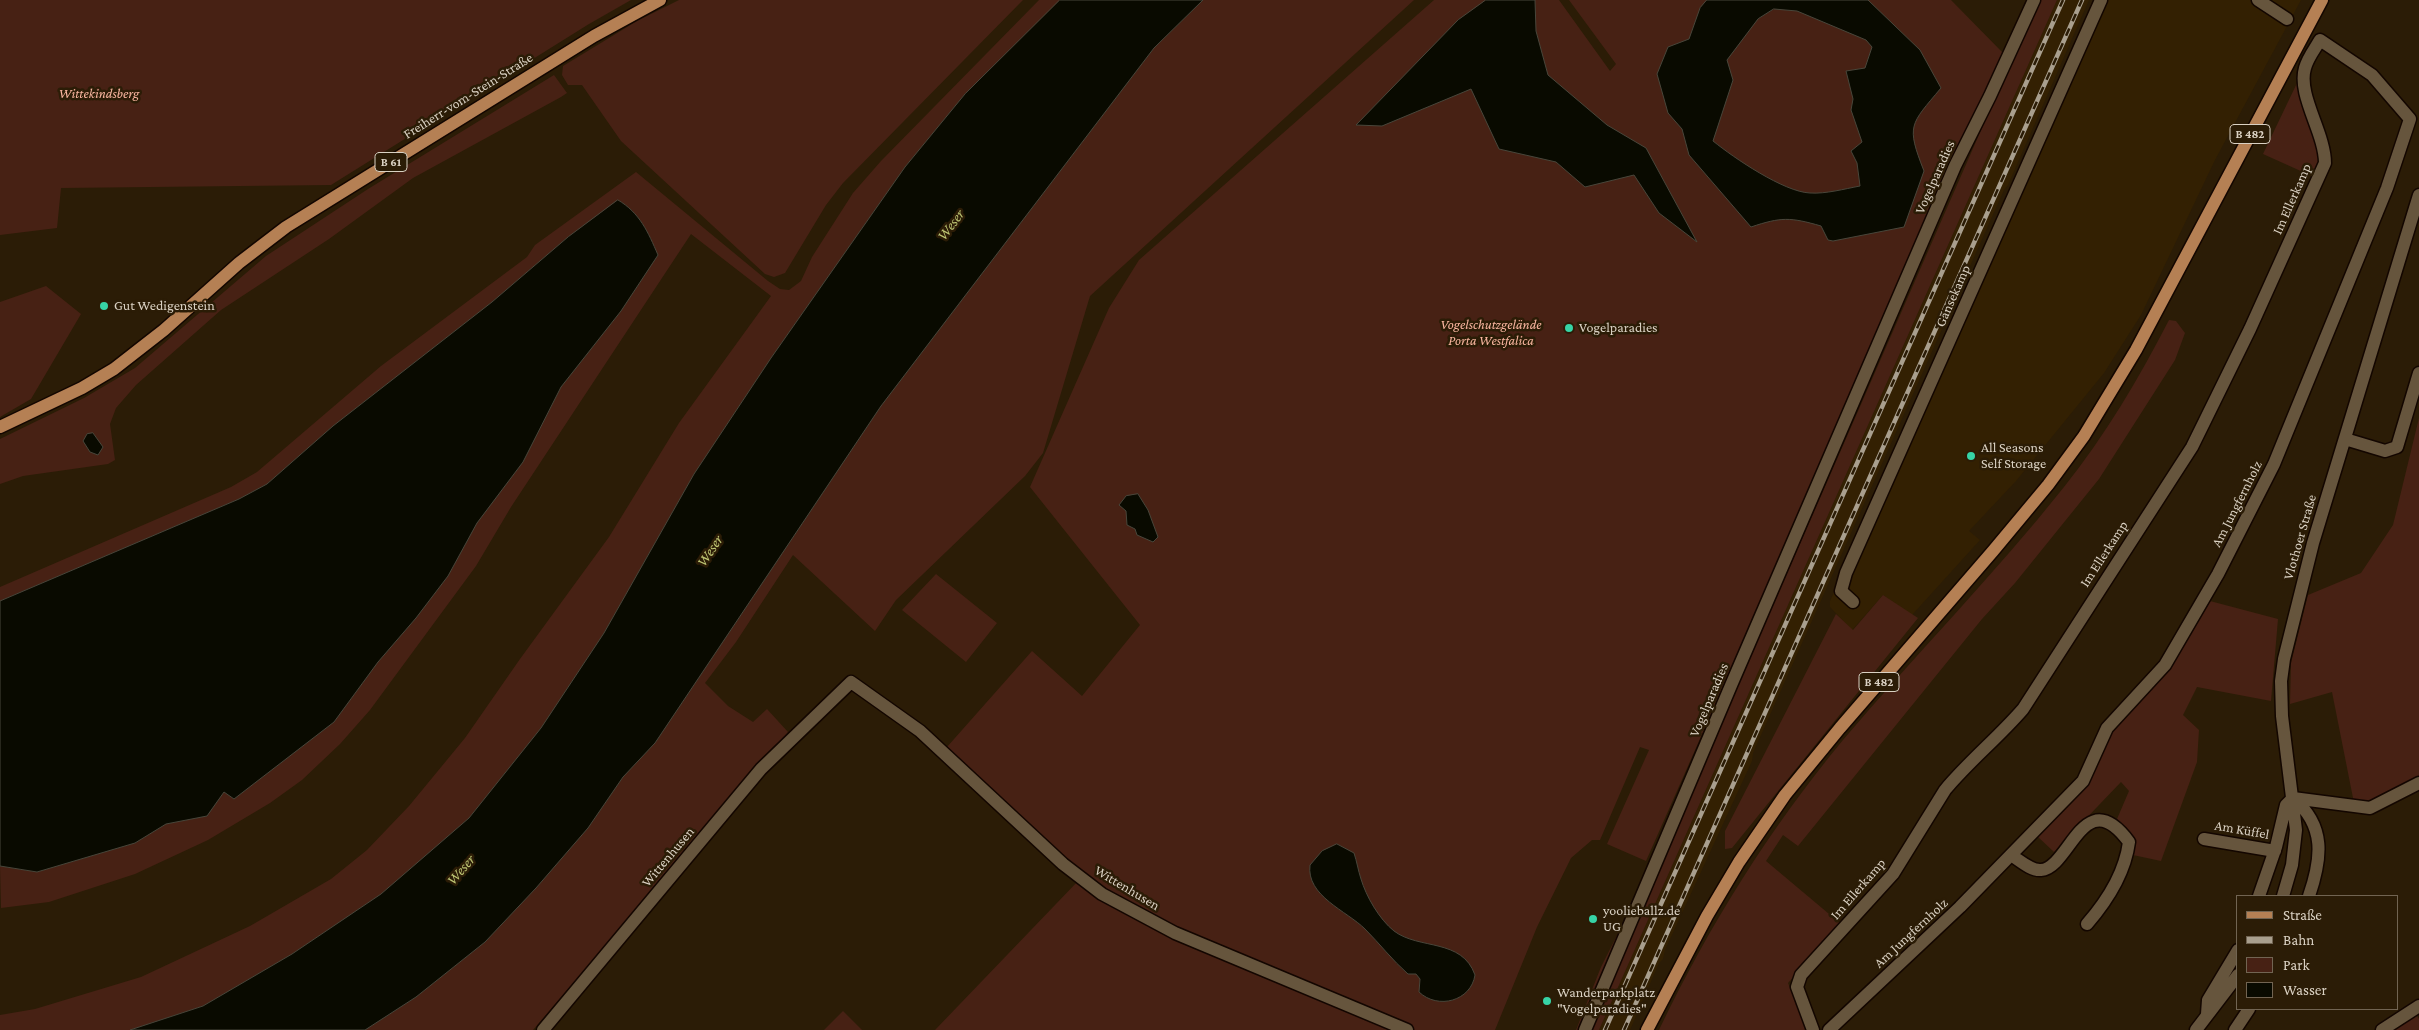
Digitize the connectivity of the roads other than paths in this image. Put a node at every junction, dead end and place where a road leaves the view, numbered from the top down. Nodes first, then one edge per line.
1 (660, 0) edge
2 (2034, 0) edge
3 (2101, 0) edge
4 (2258, 0) edge
5 (2322, 0) edge
6 (2287, 19) dead end
7 (2320, 40) joint
8 (2415, 119) edge
9 (2419, 195) edge
10 (2419, 373) edge
11 (0, 427) edge
12 (2345, 439) junction
13 (1853, 602) dead end
14 (2419, 782) edge
15 (2293, 798) junction
16 (2204, 839) dead end
17 (2275, 851) junction
18 (2011, 855) junction
19 (2259, 895) edge
20 (2283, 895) edge
21 (2309, 895) edge
22 (2087, 924) dead end
23 (2236, 953) edge
24 (2236, 978) edge
25 (2419, 1006) edge
26 (2249, 1010) edge
27 (2207, 1014) junction
28 (543, 1030) edge
29 (1408, 1030) edge
30 (1585, 1030) edge
31 (1647, 1030) edge
32 (1813, 1030) edge
33 (1828, 1030) edge
34 (2196, 1030) edge
35 (2235, 1030) edge
36 (2382, 1030) edge

1 - 11 main road, Freiherr-vom-Stein-Straße / B 61
2 - 30 street, Vogelparadies
3 - 13 street, Gänsekamp
4 - 6 street
5 - 31 main road, B 482
7 - 8 street, Am Jungfernholz
7 - 32 street, Im Ellerkamp
8 - 18 street, Am Jungfernholz
9 - 12 street, Vlothoer Straße
10 - 12 street
12 - 15 street, Vlothoer Straße
14 - 15 street
15 - 17 street, Am Küffel
15 - 20 street, Vlothoer Straße
15 - 21 street
16 - 17 street, Am Küffel
17 - 19 street, Am Küffel
18 - 22 street
18 - 33 street, Am Jungfernholz
23 - 27 street
24 - 27 street
25 - 36 street
26 - 35 street
27 - 34 street
28 - 29 street, Wittenhusen

